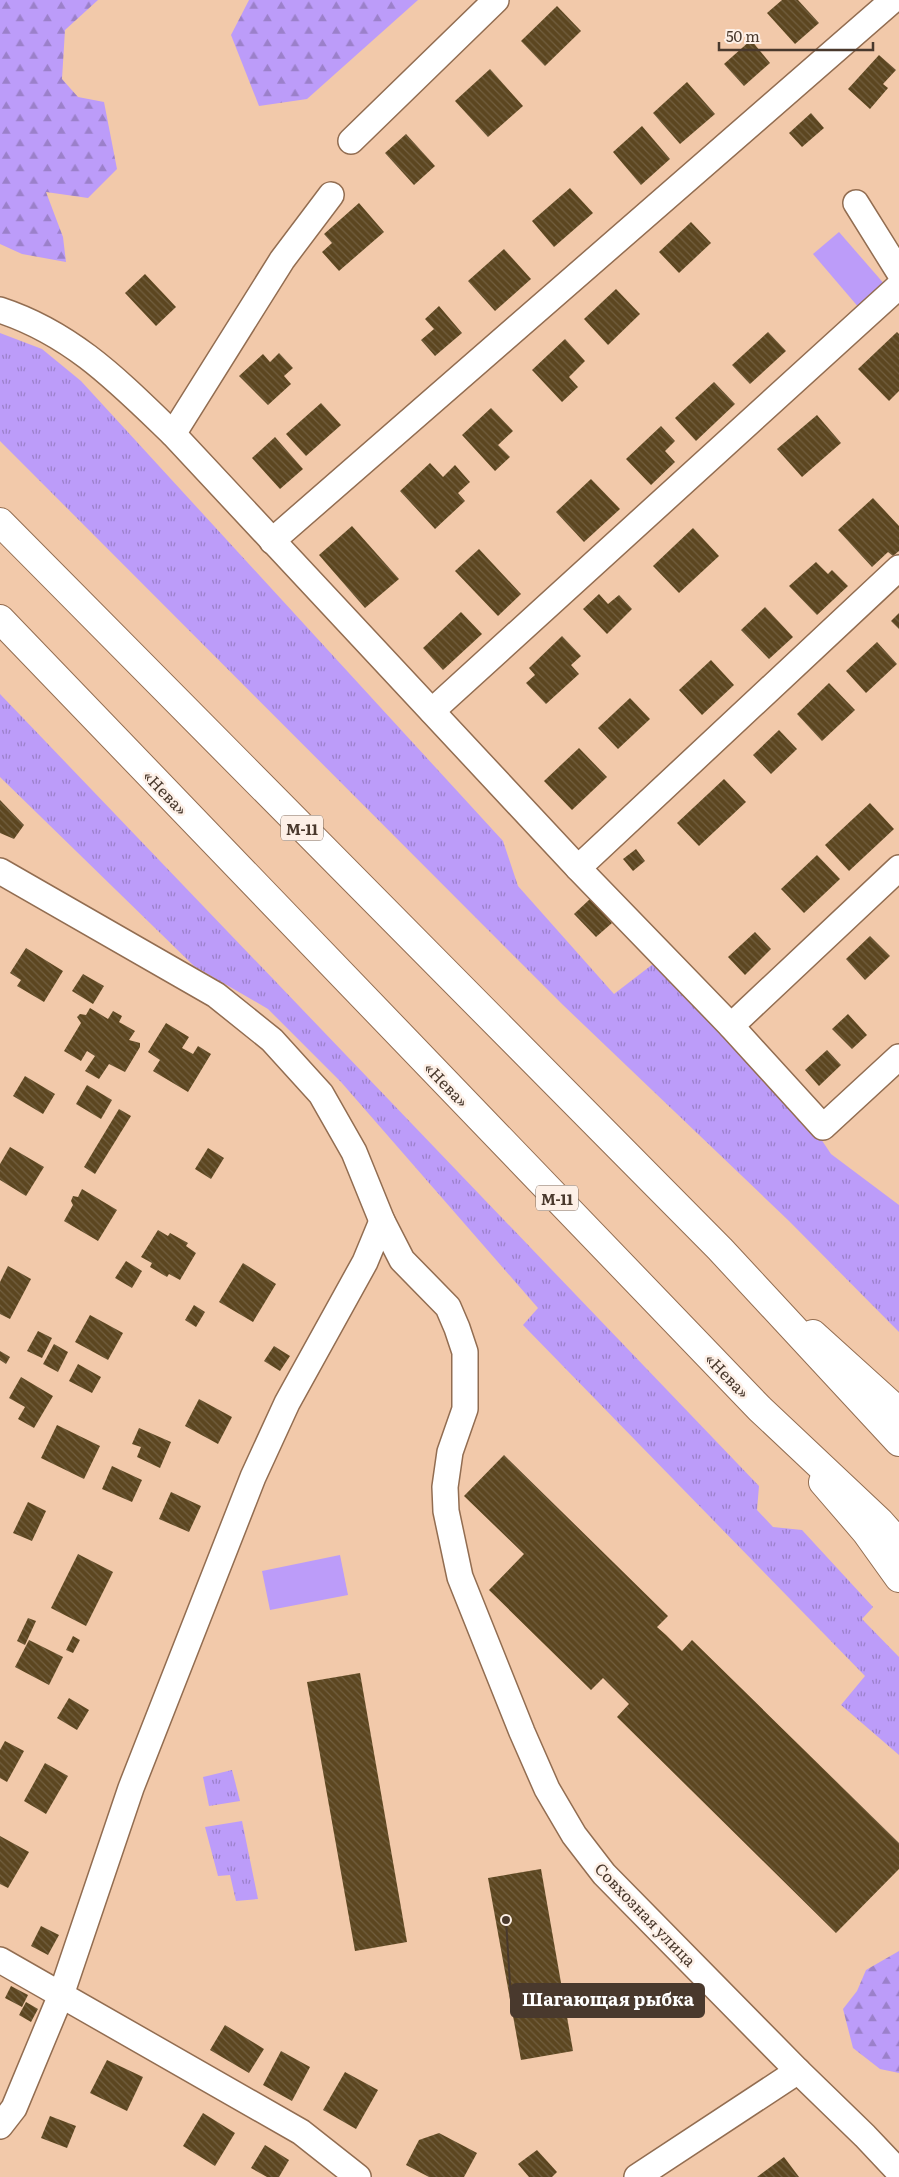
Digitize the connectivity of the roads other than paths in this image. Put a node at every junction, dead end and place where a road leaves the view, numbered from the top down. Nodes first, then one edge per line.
1 (496, 0) edge
2 (893, 0) edge
3 (351, 141) dead end
4 (331, 195) dead end
5 (856, 203) dead end
6 (899, 272) edge
7 (899, 286) edge
8 (0, 310) edge
9 (174, 434) junction
10 (0, 522) edge
11 (272, 541) junction
12 (899, 568) edge
13 (0, 619) edge
14 (432, 711) junction
15 (578, 868) junction
16 (899, 868) edge
17 (0, 871) edge
18 (731, 1026) junction
19 (899, 1057) edge
20 (382, 1221) junction
21 (720, 1249) junction
22 (760, 1409) junction
23 (899, 1412) edge
24 (899, 1442) edge
25 (899, 1543) edge
26 (899, 1578) edge
27 (0, 1960) edge
28 (61, 1995) junction
29 (798, 2071) junction
30 (0, 2126) edge
31 (899, 2172) edge
32 (358, 2177) edge
33 (638, 2177) edge

1 - 3 street
2 - 11 street
4 - 9 street
5 - 6 street
7 - 14 street
8 - 9 street
9 - 11 street
10 - 21 main road, М-11
11 - 14 street
12 - 15 street
13 - 22 main road, «Нева» / М-11
14 - 15 street
15 - 18 street
16 - 18 street
17 - 20 street, Совхозная улица
18 - 19 street
20 - 28 street
20 - 29 street, Совхозная улица
21 - 23 main road
21 - 24 main road, М-11
22 - 25 main road, «Нева» / М-11
22 - 26 main road
27 - 28 street
28 - 30 street
28 - 32 street
29 - 31 street, Совхозная улица
29 - 33 street

